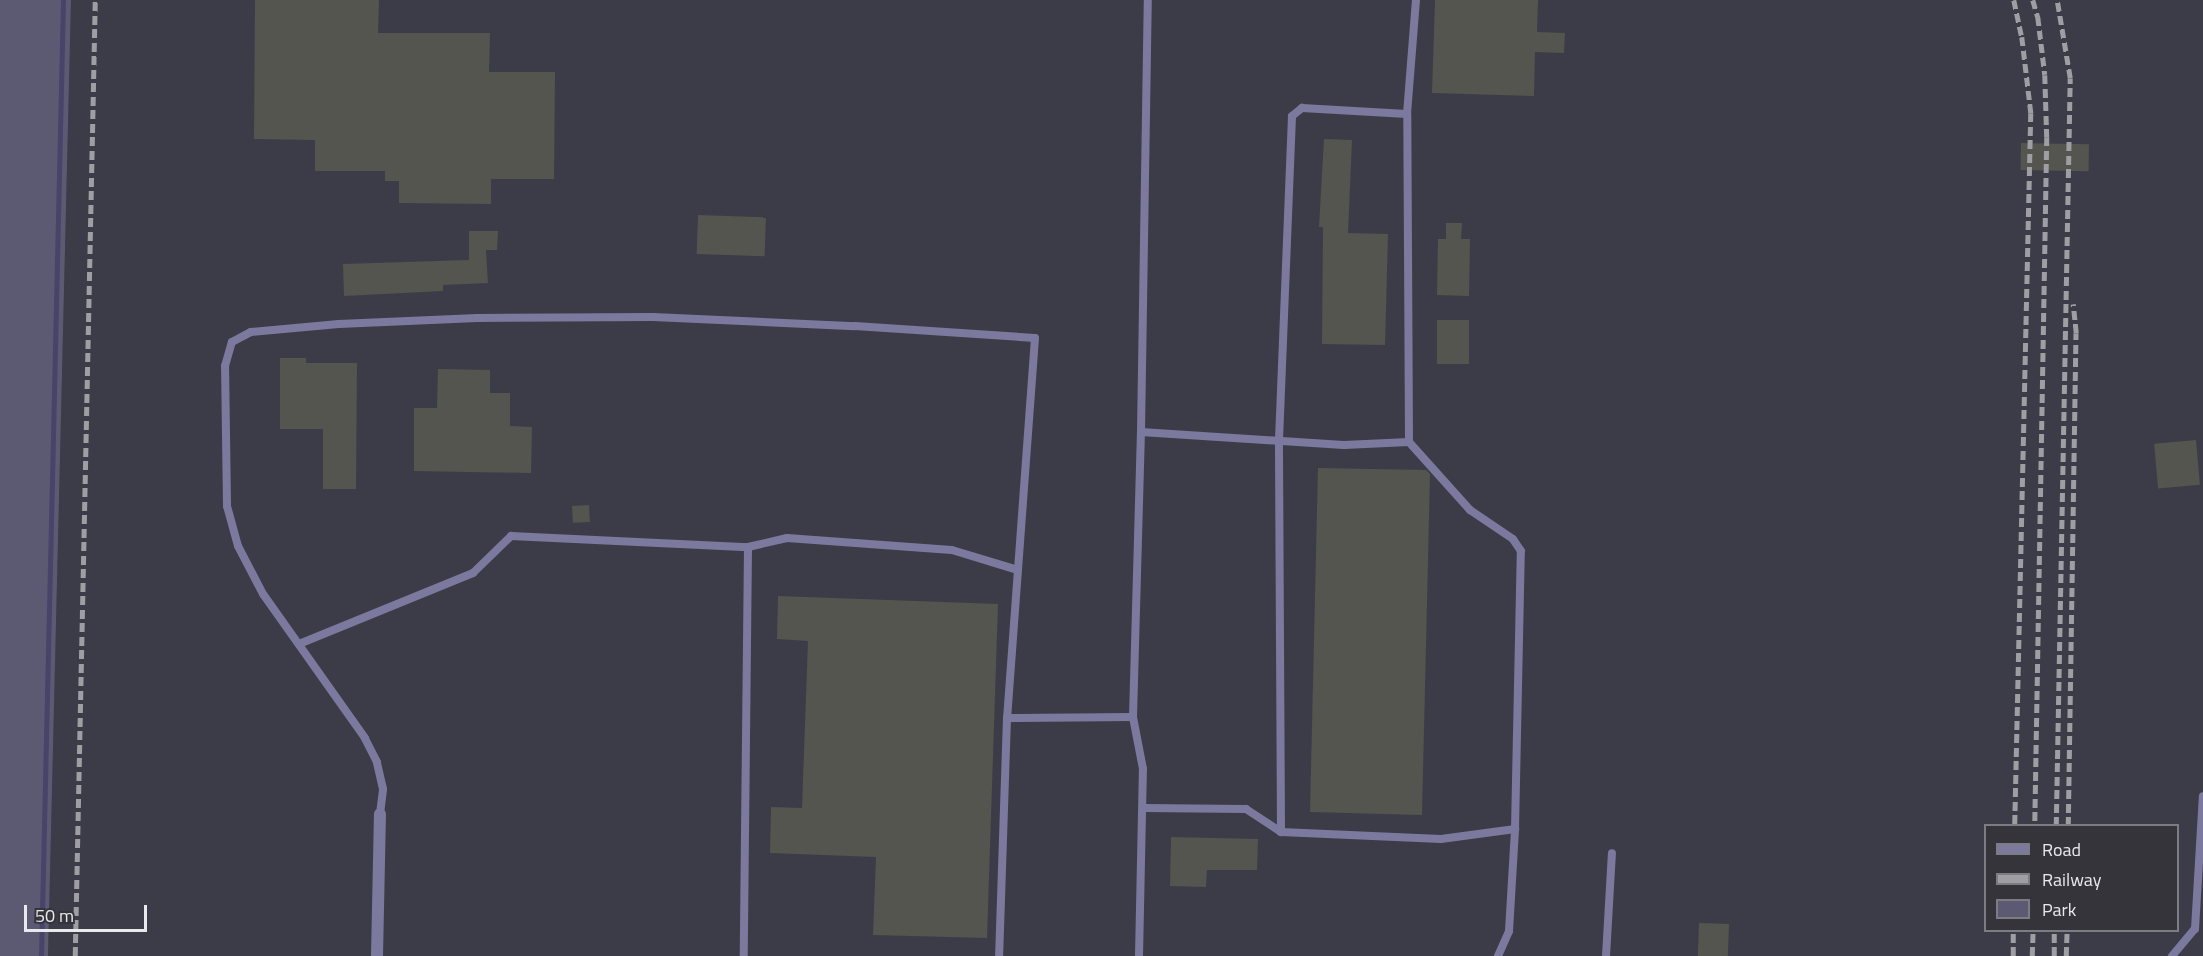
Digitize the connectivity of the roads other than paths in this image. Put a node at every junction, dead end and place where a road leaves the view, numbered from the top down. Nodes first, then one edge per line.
1 (1148, 0) edge
2 (1416, 0) edge
3 (1407, 114) junction
4 (1141, 432) junction
5 (1279, 440) junction
6 (1409, 442) junction
7 (748, 547) junction
8 (1018, 570) junction
9 (299, 644) junction
10 (1132, 717) junction
11 (1007, 718) junction
12 (2203, 796) edge
13 (1144, 808) junction
14 (380, 814) joint
15 (1515, 829) junction
16 (1281, 832) junction
17 (1612, 853) dead end
18 (377, 956) edge
19 (744, 956) edge
20 (999, 956) edge
21 (1140, 956) edge
22 (1498, 956) edge
23 (1606, 956) edge
24 (2172, 956) edge

1 - 4 lane
2 - 3 lane
3 - 5 lane
3 - 6 lane
4 - 5 lane
4 - 10 lane
5 - 6 lane
5 - 16 lane
6 - 15 lane
7 - 8 lane
7 - 9 lane
7 - 19 lane
8 - 9 lane
8 - 11 lane
9 - 14 lane
10 - 11 lane
10 - 13 lane
11 - 20 lane
12 - 24 lane
13 - 16 lane
13 - 21 lane
14 - 18 street
15 - 16 lane
15 - 22 lane
17 - 23 lane

